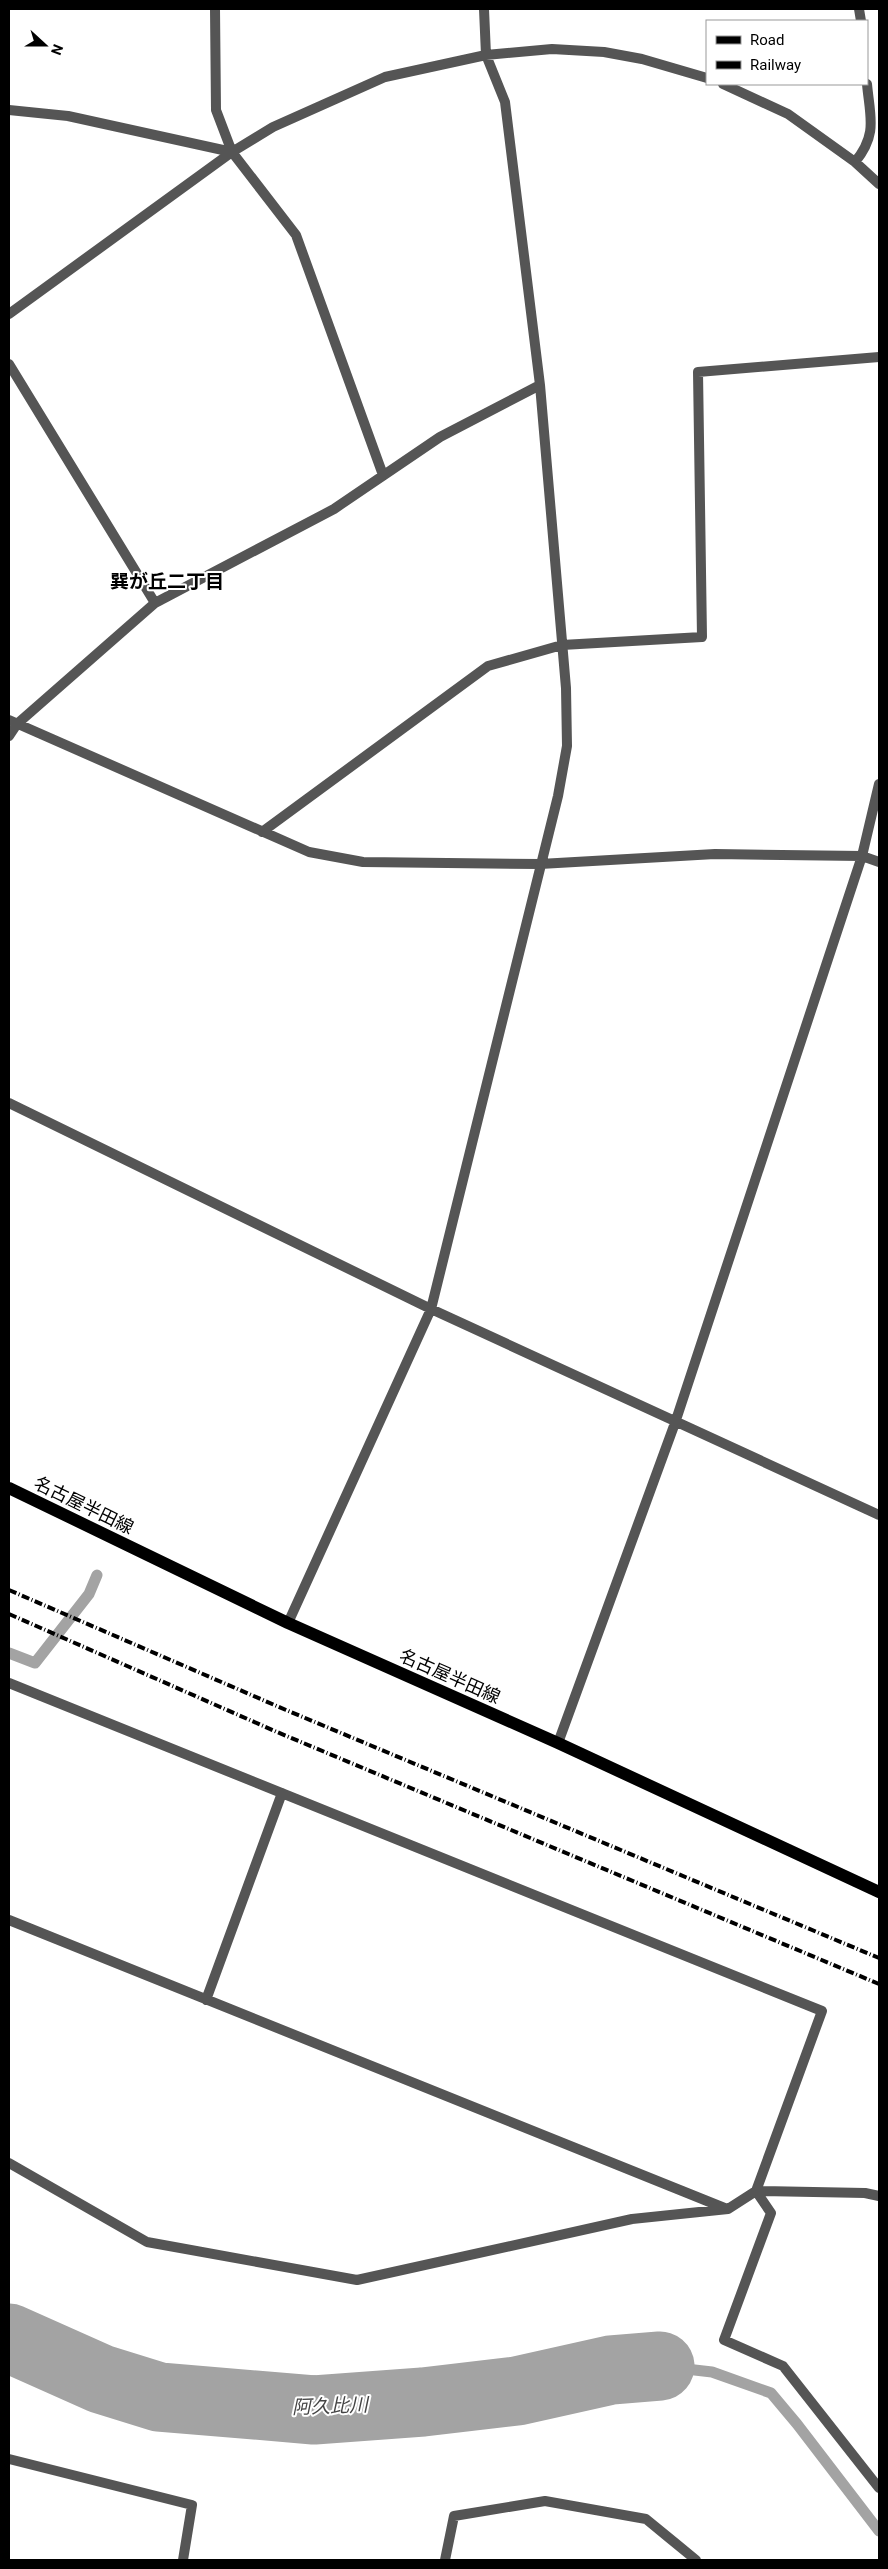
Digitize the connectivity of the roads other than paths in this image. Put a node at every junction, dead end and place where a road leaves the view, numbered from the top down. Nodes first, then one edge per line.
1 (216, 9) edge
2 (484, 9) edge
3 (486, 55) junction
4 (706, 78) edge
5 (725, 85) edge
6 (867, 85) edge
7 (9, 110) edge
8 (232, 152) junction
9 (856, 162) junction
10 (879, 184) edge
11 (9, 314) edge
12 (879, 357) edge
13 (9, 364) edge
14 (540, 385) junction
15 (383, 476) junction
16 (155, 603) junction
17 (562, 645) junction
18 (13, 722) edge
19 (9, 736) edge
20 (879, 784) edge
21 (262, 832) junction
22 (862, 856) junction
23 (879, 862) edge
24 (540, 864) junction
25 (9, 1103) edge
26 (431, 1309) junction
27 (675, 1423) junction
28 (9, 1488) edge
29 (879, 1515) edge
30 (288, 1623) junction
31 (9, 1682) edge
32 (558, 1743) junction
33 (282, 1792) junction
34 (879, 1892) edge
35 (9, 1920) edge
36 (206, 2000) junction
37 (9, 2163) edge
38 (756, 2191) junction
39 (879, 2196) edge
40 (728, 2210) junction
41 (9, 2459) edge
42 (879, 2488) edge
43 (183, 2560) edge
44 (445, 2560) edge
45 (696, 2560) edge

1 - 8 street
2 - 3 street
3 - 4 street
3 - 8 street
3 - 14 street
5 - 9 street
6 - 9 street
7 - 8 street
8 - 11 street
8 - 15 street
9 - 10 street
12 - 17 street
13 - 16 street
14 - 15 street
14 - 17 street
15 - 16 street
16 - 18 street
17 - 21 street
17 - 24 street
18 - 19 street
18 - 21 street
20 - 22 street
21 - 24 street
22 - 23 street
22 - 24 street
22 - 27 street
24 - 26 street
25 - 26 street
26 - 27 street
26 - 30 street
27 - 29 street
27 - 32 street
28 - 30 main road, 名古屋半田線
30 - 32 main road, 名古屋半田線
31 - 33 street
32 - 34 main road, 名古屋半田線
33 - 36 street
33 - 38 street
35 - 36 street
36 - 40 street
37 - 40 street
38 - 39 street
38 - 40 street
38 - 42 street
41 - 43 street
44 - 45 street

